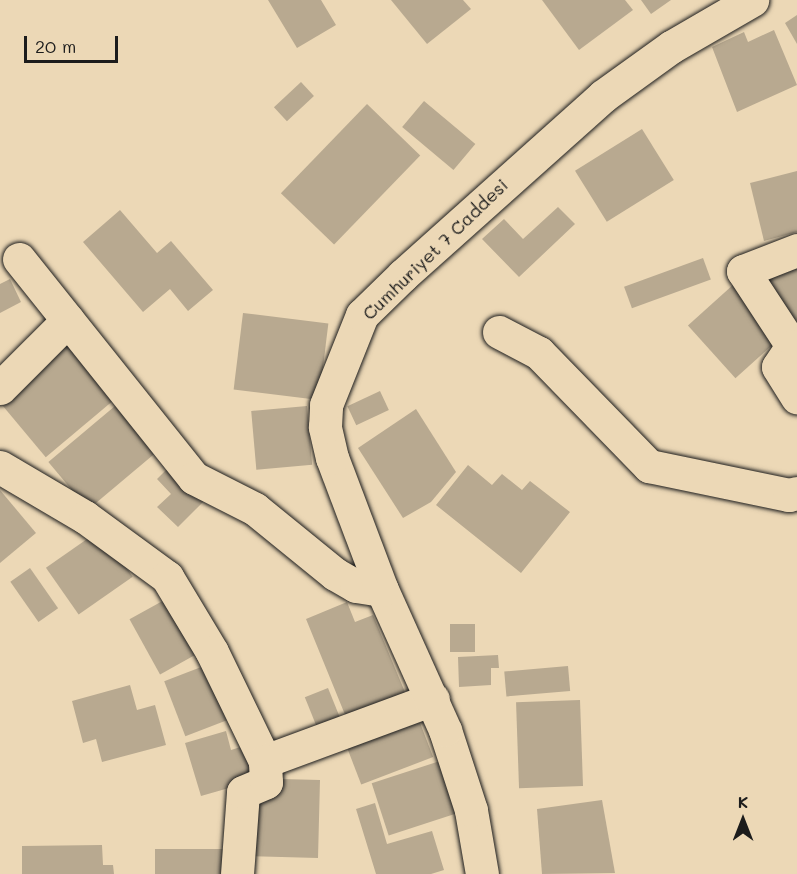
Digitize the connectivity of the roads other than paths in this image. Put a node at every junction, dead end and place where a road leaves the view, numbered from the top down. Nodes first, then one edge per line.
1 (752, 0) edge
2 (797, 250) edge
3 (19, 259) dead end
4 (68, 320) junction
5 (499, 332) dead end
6 (0, 388) edge
7 (797, 397) edge
8 (0, 467) edge
9 (797, 493) edge
10 (382, 590) junction
11 (433, 699) junction
12 (265, 761) junction
13 (237, 874) edge
14 (482, 874) edge

1 - 10 street, Cumhuriyet 7 Caddesi
2 - 7 street
3 - 4 street
4 - 6 street
4 - 10 street
5 - 9 street
8 - 12 street
10 - 11 street, Cumhuriyet 7 Caddesi
11 - 12 street
11 - 14 street, Cumhuriyet 7 Caddesi
12 - 13 street

